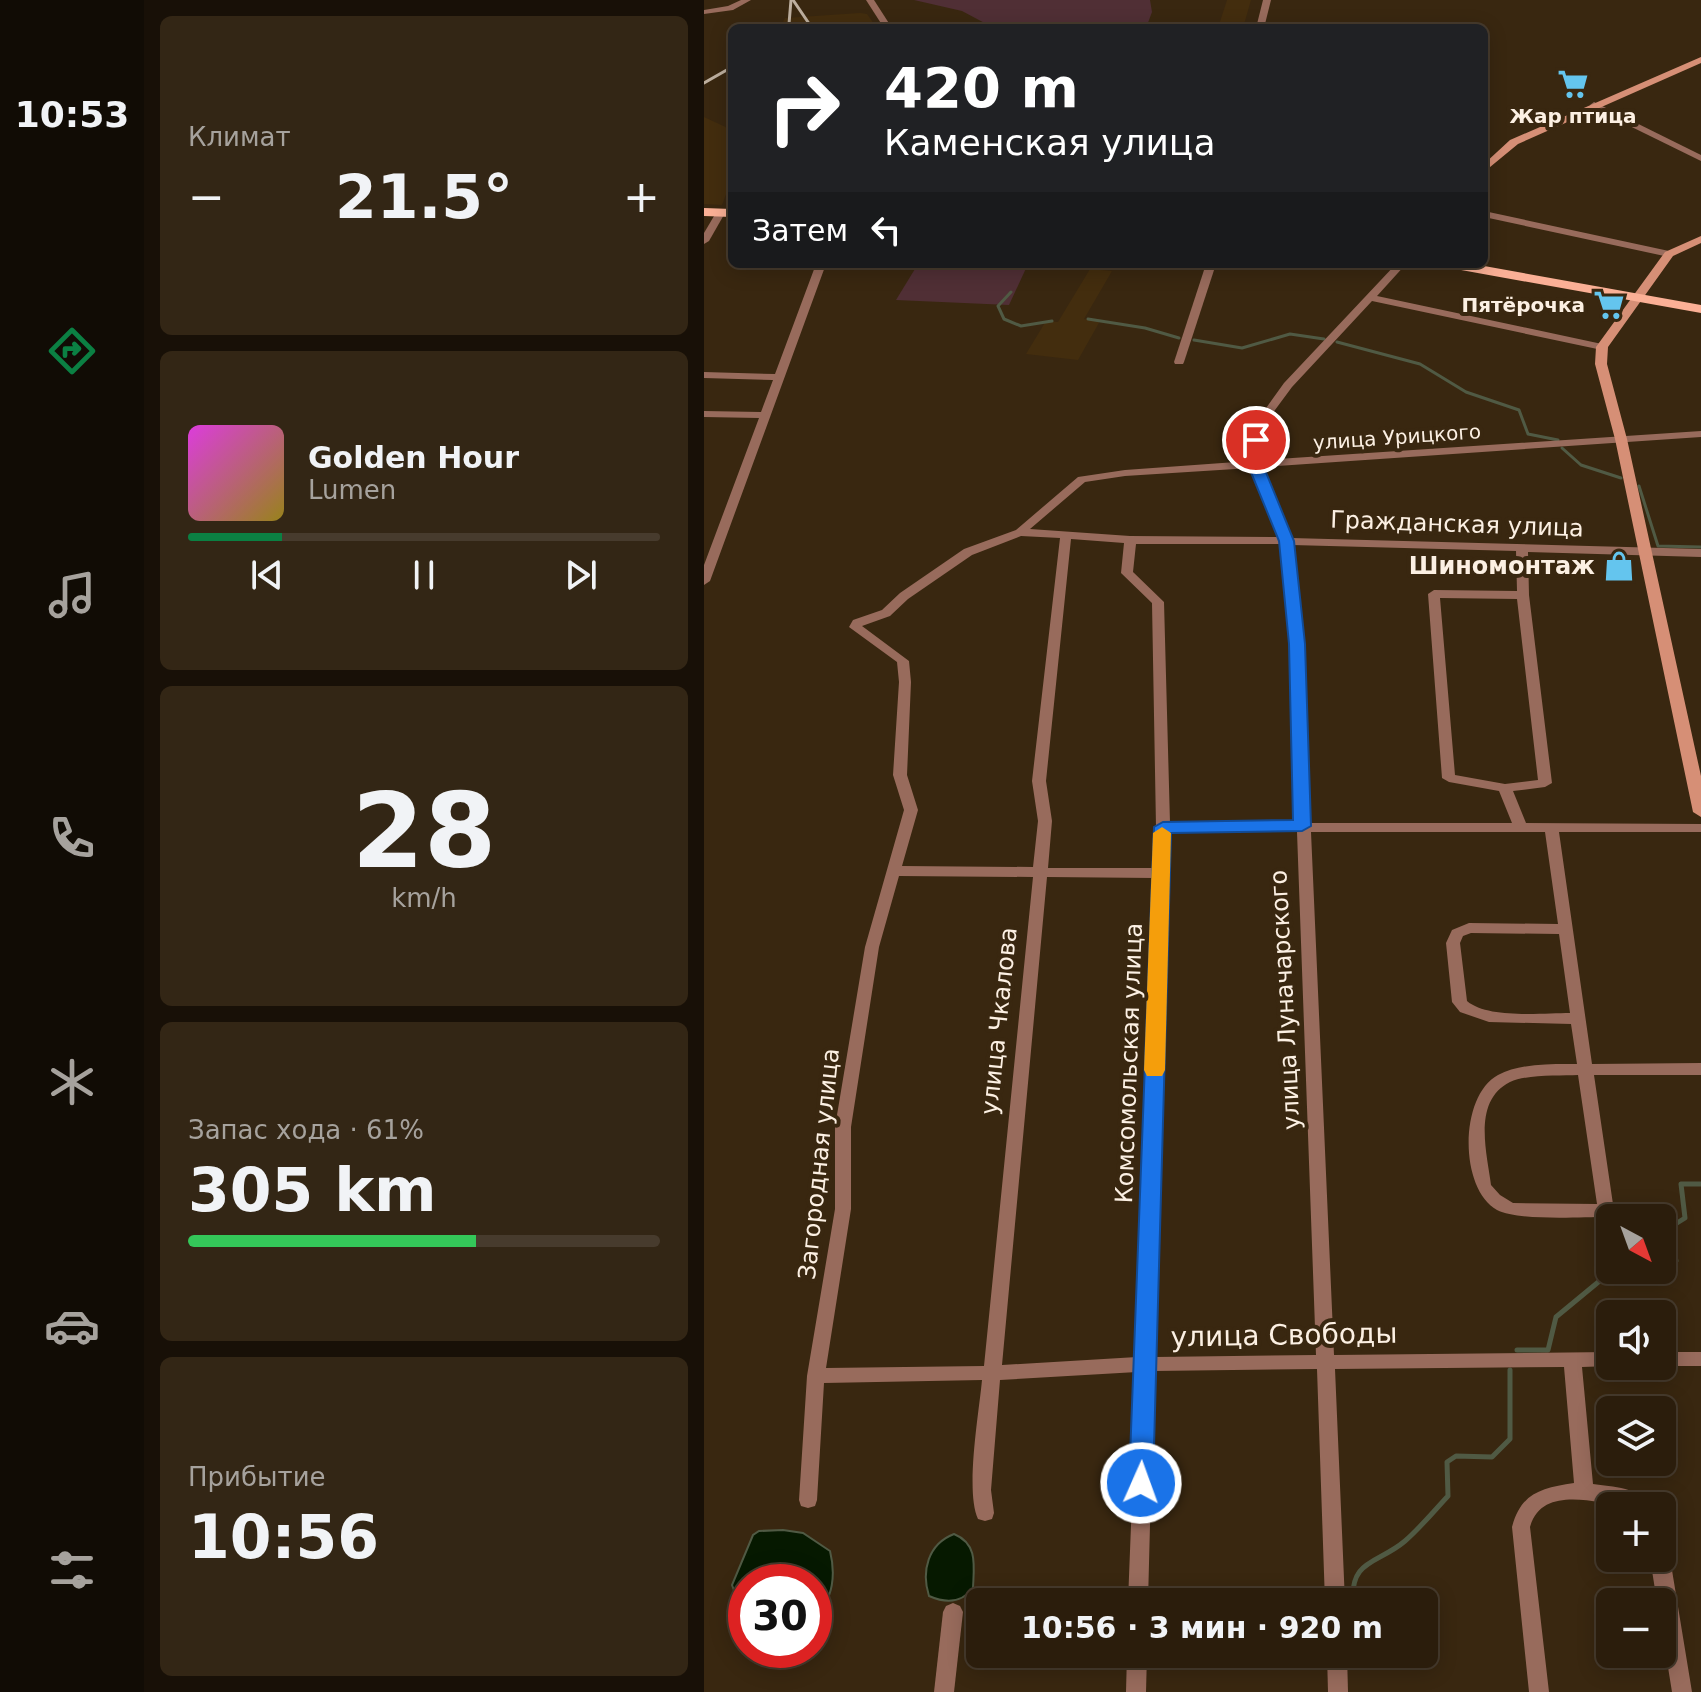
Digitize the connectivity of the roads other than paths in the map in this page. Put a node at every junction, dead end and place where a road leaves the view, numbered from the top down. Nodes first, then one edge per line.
1 (710, 0) edge
2 (747, 0) edge
3 (870, 0) edge
4 (1267, 0) edge
5 (715, 11) junction
6 (704, 12) edge
7 (885, 24) edge
8 (1261, 24) edge
9 (1701, 60) edge
10 (1594, 105) junction
11 (1701, 158) edge
12 (1488, 165) edge
13 (704, 212) edge
14 (726, 213) edge
15 (1488, 215) edge
16 (1701, 239) edge
17 (704, 241) edge
18 (1669, 254) junction
19 (819, 268) edge
20 (1210, 268) edge
21 (1398, 268) edge
22 (1473, 268) edge
23 (1636, 297) junction
24 (1372, 298) junction
25 (1701, 309) edge
26 (1602, 347) junction
27 (1179, 362) dead end
28 (704, 375) edge
29 (778, 377) junction
30 (704, 414) edge
31 (764, 415) junction
32 (1701, 434) edge
33 (1621, 439) junction
34 (1256, 465) junction
35 (1020, 532) junction
36 (1066, 535) junction
37 (1130, 540) junction
38 (1286, 541) junction
39 (1522, 547) junction
40 (1645, 551) junction
41 (1701, 553) edge
42 (704, 581) edge
43 (1523, 595) junction
44 (1505, 788) junction
45 (1701, 812) edge
46 (1302, 826) junction
47 (1163, 827) junction
48 (1521, 828) junction
49 (1551, 828) junction
50 (1701, 828) edge
51 (894, 871) junction
52 (1040, 871) junction
53 (1161, 873) junction
54 (1566, 929) junction
55 (1578, 1019) junction
56 (1701, 1069) edge
57 (1585, 1071) junction
58 (1572, 1359) junction
59 (1596, 1359) edge
60 (1676, 1359) edge
61 (1701, 1359) edge
62 (1326, 1362) junction
63 (1144, 1364) junction
64 (992, 1373) junction
65 (816, 1376) junction
66 (1584, 1490) junction
67 (1596, 1492) edge
68 (808, 1500) dead end
69 (985, 1513) dead end
70 (1662, 1572) edge
71 (1138, 1588) edge
72 (1334, 1588) edge
73 (953, 1612) dead end
74 (1137, 1668) edge
75 (1337, 1668) edge
76 (944, 1692) edge
77 (1136, 1692) edge
78 (1338, 1692) edge
79 (1539, 1692) edge
80 (1682, 1692) edge

1 - 5 street
2 - 5 street
3 - 7 street
4 - 8 street
5 - 6 street
9 - 10 main road
10 - 11 street
10 - 12 main road
13 - 14 main road
14 - 17 street
15 - 18 street
16 - 18 main road
18 - 23 main road
19 - 29 street
20 - 27 street
21 - 24 street, улица Луначарского
22 - 23 main road
23 - 25 main road
23 - 26 main road
24 - 26 street
24 - 34 street, улица Луначарского
26 - 33 main road
28 - 29 street
29 - 31 street
30 - 31 street
31 - 42 street
32 - 33 street, улица Урицкого
33 - 34 street, улица Урицкого
33 - 40 main road
34 - 35 street, улица Урицкого
34 - 38 street, улица Луначарского
35 - 36 street, Гражданская улица
35 - 51 street, Загородная улица
36 - 37 street, Гражданская улица
36 - 52 street, улица Чкалова
37 - 38 street, Гражданская улица
37 - 47 street, Комсомольская улица
38 - 39 street, Гражданская улица
38 - 46 street, улица Луначарского
39 - 40 street, Гражданская улица
39 - 43 street
40 - 41 street, Гражданская улица
40 - 45 main road
43 - 44 street
43 - 44 street
44 - 48 street
46 - 47 street
46 - 48 street
46 - 62 street, улица Луначарского
47 - 53 street, Комсомольская улица
48 - 49 street
49 - 50 street
49 - 54 street
51 - 52 street
51 - 65 street, Загородная улица
52 - 53 street
52 - 64 street, улица Чкалова
53 - 63 street, Комсомольская улица
54 - 55 street
54 - 55 street
55 - 57 street
56 - 57 street
57 - 57 street
58 - 59 street, улица Свободы
58 - 62 street, улица Свободы
58 - 66 street
60 - 61 street
62 - 63 street, улица Свободы
62 - 72 street, улица Луначарского
63 - 64 street, улица Свободы
63 - 71 street, Комсомольская улица
64 - 65 street, улица Свободы
64 - 69 street, улица Чкалова
65 - 68 street, Загородная улица
66 - 67 street
66 - 79 street
70 - 80 street
73 - 76 street
74 - 77 street
75 - 78 street

